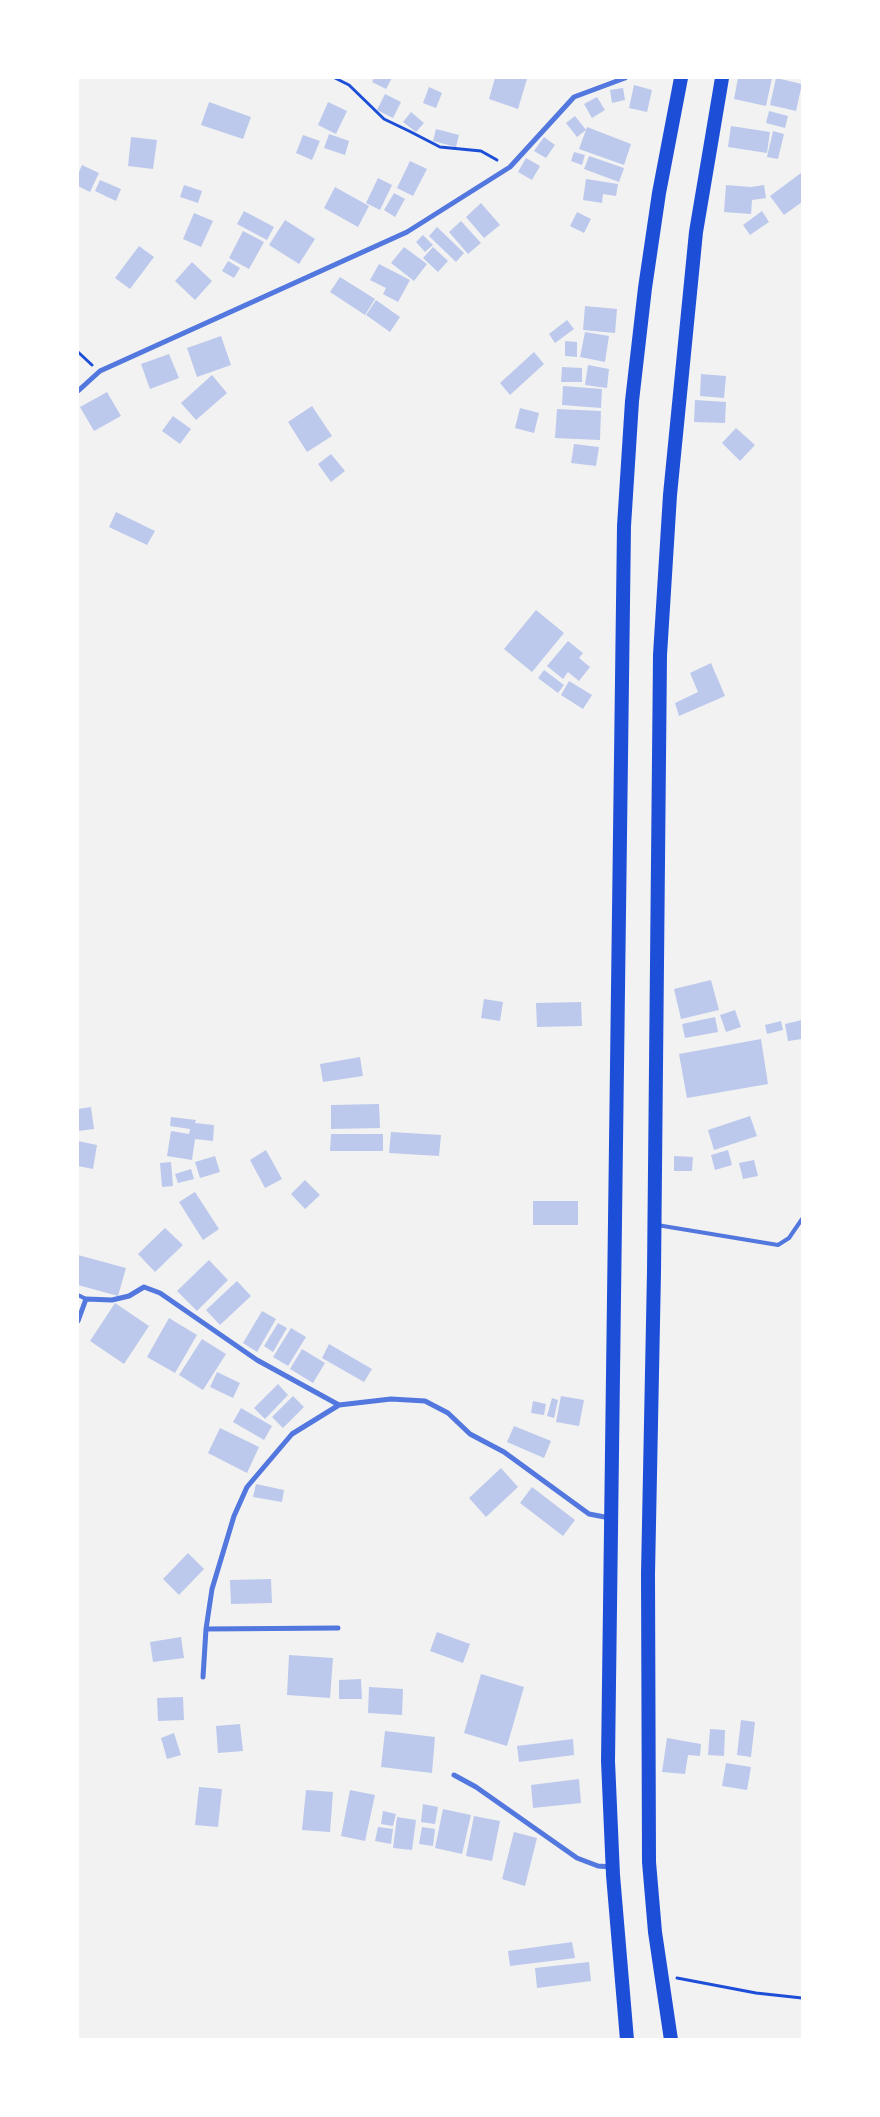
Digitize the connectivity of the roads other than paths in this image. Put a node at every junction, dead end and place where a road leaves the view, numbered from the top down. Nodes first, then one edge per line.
1 (625, 78) edge
2 (681, 78) edge
3 (722, 78) edge
4 (78, 391) edge
5 (802, 1219) edge
6 (654, 1225) junction
7 (78, 1295) edge
8 (86, 1299) junction
9 (78, 1321) edge
10 (339, 1405) junction
11 (610, 1518) junction
12 (206, 1628) junction
13 (338, 1628) dead end
14 (203, 1677) dead end
15 (454, 1775) dead end
16 (613, 1867) junction
17 (627, 2040) edge
18 (671, 2040) edge

1 - 4 street
2 - 11 highway
3 - 6 highway
5 - 6 lane
6 - 18 highway
7 - 8 lane
8 - 9 street
8 - 10 street
10 - 11 street
10 - 12 street
11 - 16 highway
12 - 13 street
12 - 14 street
15 - 16 street
16 - 17 highway

